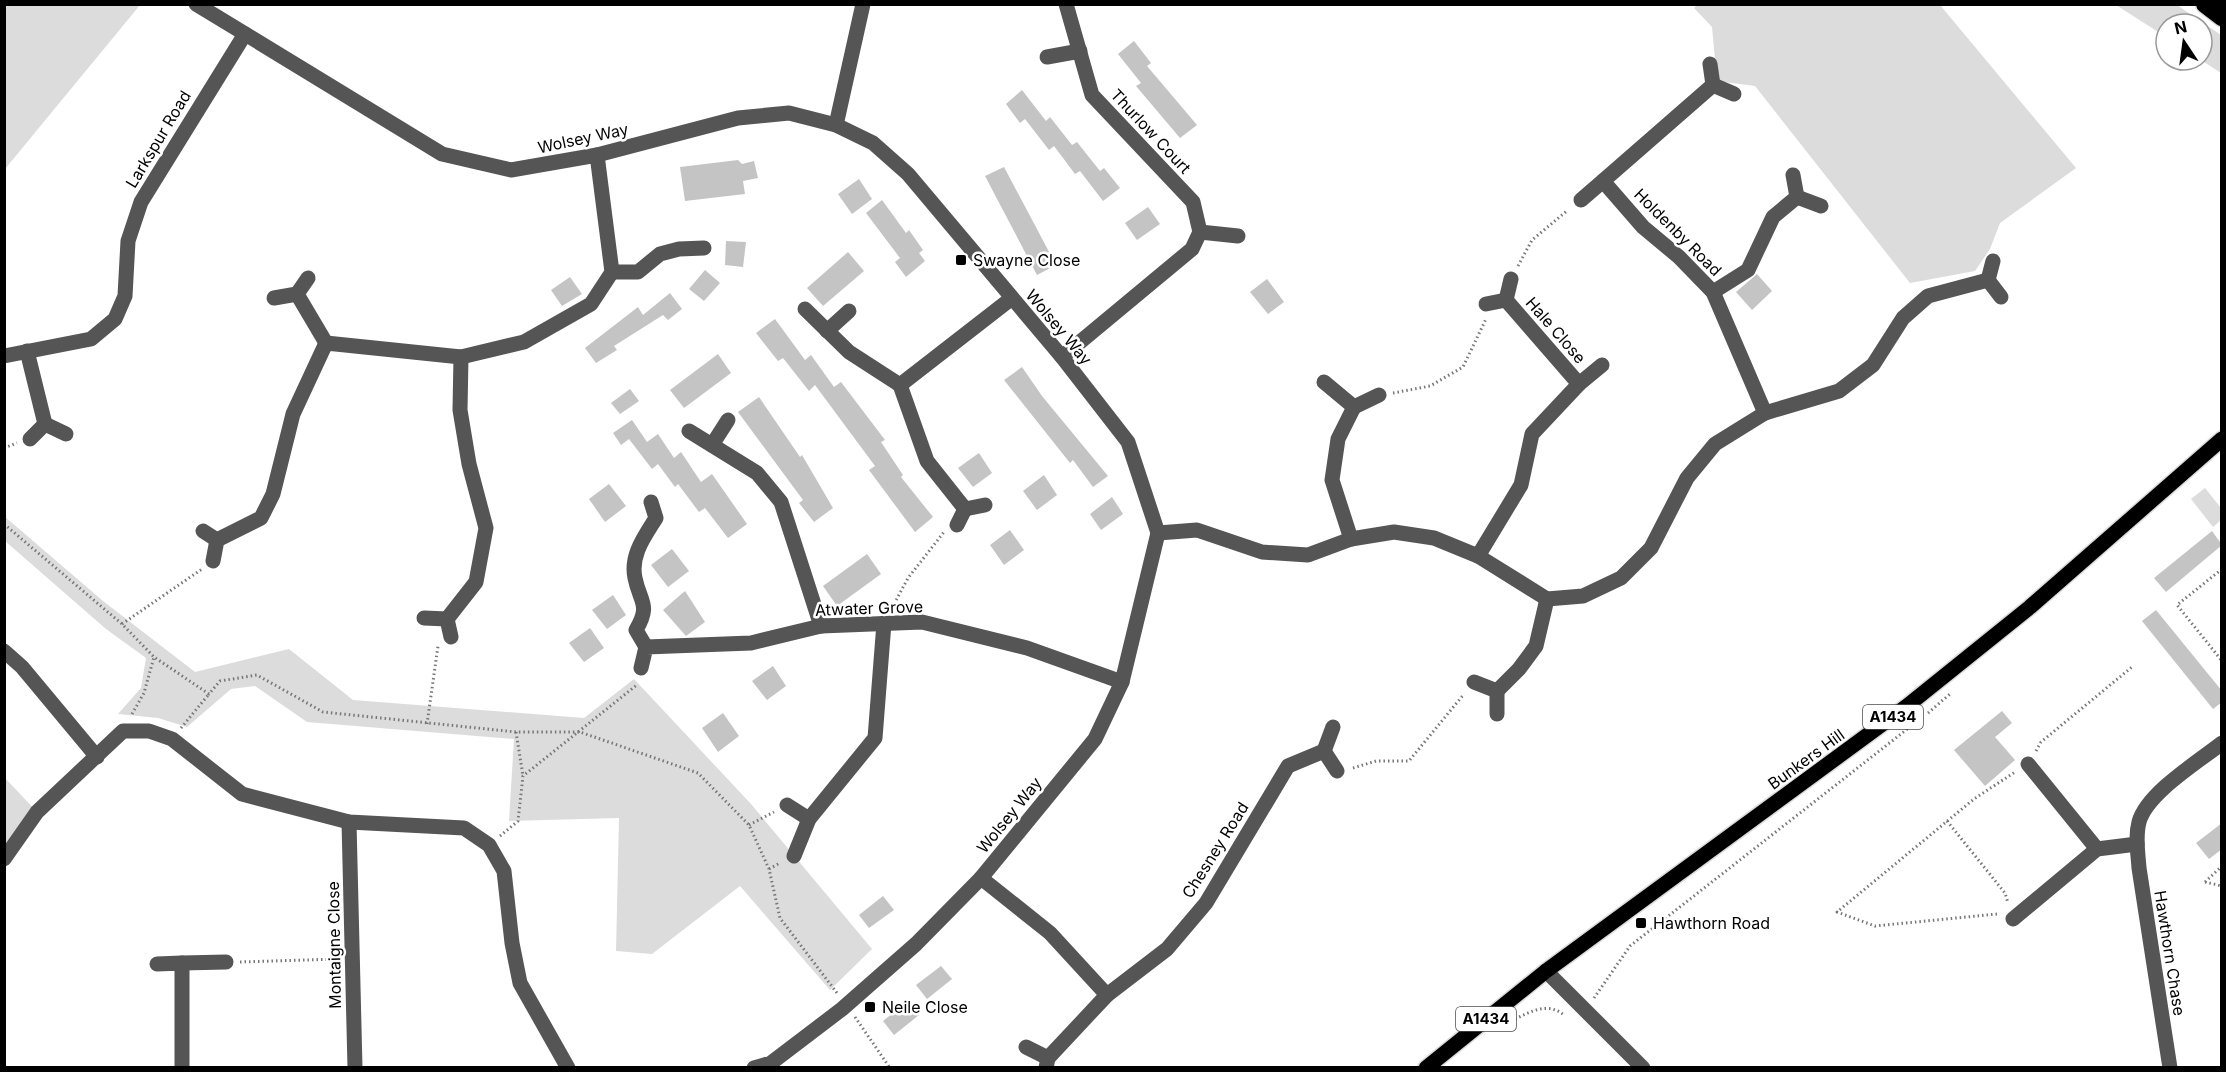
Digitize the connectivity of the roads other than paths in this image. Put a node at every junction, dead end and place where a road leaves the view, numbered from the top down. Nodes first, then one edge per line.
1 (196, 4) edge
2 (863, 4) edge
3 (1066, 4) edge
4 (2205, 4) edge
5 (2222, 17) edge
6 (245, 34) junction
7 (1080, 51) junction
8 (1047, 57) dead end
9 (1710, 64) dead end
10 (1713, 85) junction
11 (1734, 94) dead end
12 (836, 125) junction
13 (597, 155) junction
14 (1793, 175) dead end
15 (1603, 181) junction
16 (1797, 197) junction
17 (1581, 200) road end
18 (1821, 206) dead end
19 (1200, 232) junction
20 (1238, 236) dead end
21 (704, 248) dead end
22 (1993, 261) dead end
23 (612, 272) junction
24 (308, 278) dead end
25 (1511, 279) road end
26 (1988, 280) junction
27 (1713, 292) junction
28 (297, 294) junction
29 (2001, 297) dead end
30 (274, 298) dead end
31 (1012, 298) junction
32 (1506, 300) junction
33 (1486, 304) road end
34 (805, 309) dead end
35 (849, 311) dead end
36 (827, 331) junction
37 (326, 343) junction
38 (27, 351) junction
39 (4, 356) edge
40 (461, 357) junction
41 (1062, 357) junction
42 (1602, 365) dead end
43 (1324, 382) dead end
44 (1579, 384) junction
45 (900, 385) junction
46 (1379, 395) road end
47 (1354, 407) junction
48 (1765, 413) junction
49 (728, 420) dead end
50 (45, 424) junction
51 (689, 431) dead end
52 (66, 434) dead end
53 (30, 439) dead end
54 (2222, 439) edge
55 (712, 445) junction
56 (651, 502) dead end
57 (985, 505) dead end
58 (964, 509) junction
59 (957, 525) road end
60 (203, 531) dead end
61 (1158, 533) junction
62 (1351, 539) junction
63 (217, 540) junction
64 (1478, 556) junction
65 (213, 561) road end
66 (1547, 599) junction
67 (424, 618) dead end
68 (447, 619) junction
69 (884, 623) junction
70 (821, 626) junction
71 (451, 637) road end
72 (646, 647) junction
73 (4, 651) edge
74 (641, 668) road end
75 (1122, 682) junction
76 (1474, 682) road end
77 (1497, 691) junction
78 (1497, 714) dead end
79 (1333, 727) dead end
80 (2222, 743) edge
81 (1324, 751) junction
82 (97, 757) junction
83 (2028, 764) road end
84 (1336, 771) road end
85 (787, 805) road end
86 (809, 819) junction
87 (348, 822) junction
88 (2137, 844) junction
89 (2097, 849) junction
90 (794, 856) dead end
91 (4, 859) edge
92 (981, 878) junction
93 (2013, 920) road end
94 (226, 962) road end
95 (182, 963) junction
96 (157, 964) dead end
97 (1546, 971) junction
98 (1107, 995) junction
99 (1026, 1047) dead end
100 (1047, 1063) edge
101 (772, 1065) edge
102 (182, 1068) edge
103 (355, 1068) edge
104 (567, 1068) edge
105 (754, 1068) edge
106 (1426, 1068) edge
107 (1643, 1068) edge
108 (2170, 1068) edge

1 - 6 street, Wolsey Way
2 - 12 street
3 - 7 street, Thurlow Court
4 - 5 highway
6 - 13 street, Wolsey Way
6 - 38 street, Larkspur Road
7 - 8 street
7 - 19 street, Thurlow Court
9 - 10 street
10 - 11 street
10 - 15 street
12 - 13 street, Wolsey Way
12 - 31 street, Wolsey Way
13 - 23 street
14 - 16 street
15 - 17 street
15 - 27 street, Holdenby Road
16 - 18 street
16 - 27 street
19 - 20 street
19 - 41 street
21 - 23 street
22 - 26 street
23 - 40 street
24 - 28 street
25 - 32 street, Hale Close
26 - 29 street
26 - 48 street
27 - 48 street, Holdenby Road
28 - 30 street
28 - 37 street
31 - 41 street, Wolsey Way
31 - 45 street
32 - 33 street, Hale Close
32 - 44 street, Hale Close
34 - 36 street
35 - 36 street
36 - 45 street
37 - 40 street
37 - 63 street
38 - 39 street, Larkspur Road
38 - 50 street
40 - 68 street
41 - 61 street, Wolsey Way
42 - 44 street, Hale Close
43 - 47 street
44 - 64 street, Hale Close
45 - 58 street
46 - 47 street
47 - 62 street
48 - 66 street
49 - 55 street
50 - 52 street
50 - 53 street
51 - 55 street
54 - 97 main road, Bunkers Hill / A1434
55 - 70 street
56 - 72 street
57 - 58 street
58 - 59 street
60 - 63 street
61 - 62 street
61 - 75 street, Wolsey Way
62 - 64 street
63 - 65 street
64 - 66 street
66 - 77 street
67 - 68 street
68 - 71 street
69 - 70 street, Atwater Grove
69 - 75 street, Atwater Grove
69 - 86 street
70 - 72 street, Atwater Grove
72 - 74 street
73 - 82 street
75 - 92 street, Wolsey Way
76 - 77 street
77 - 78 street
79 - 81 street
80 - 88 street, Hawthorn Chase
81 - 84 street
81 - 98 street, Chesney Road
82 - 87 street
82 - 91 street
83 - 89 street
85 - 86 street
86 - 90 street
87 - 103 street, Montaigne Close
87 - 104 street
88 - 89 street
88 - 108 street, Hawthorn Chase
89 - 93 street
92 - 98 street
92 - 101 street, Wolsey Way
94 - 95 street
95 - 96 street
95 - 102 street
97 - 106 main road, Bunkers Hill / A1434
97 - 107 street
98 - 100 street, Chesney Road
99 - 100 street, Chesney Road
101 - 105 street, Wolsey Way

